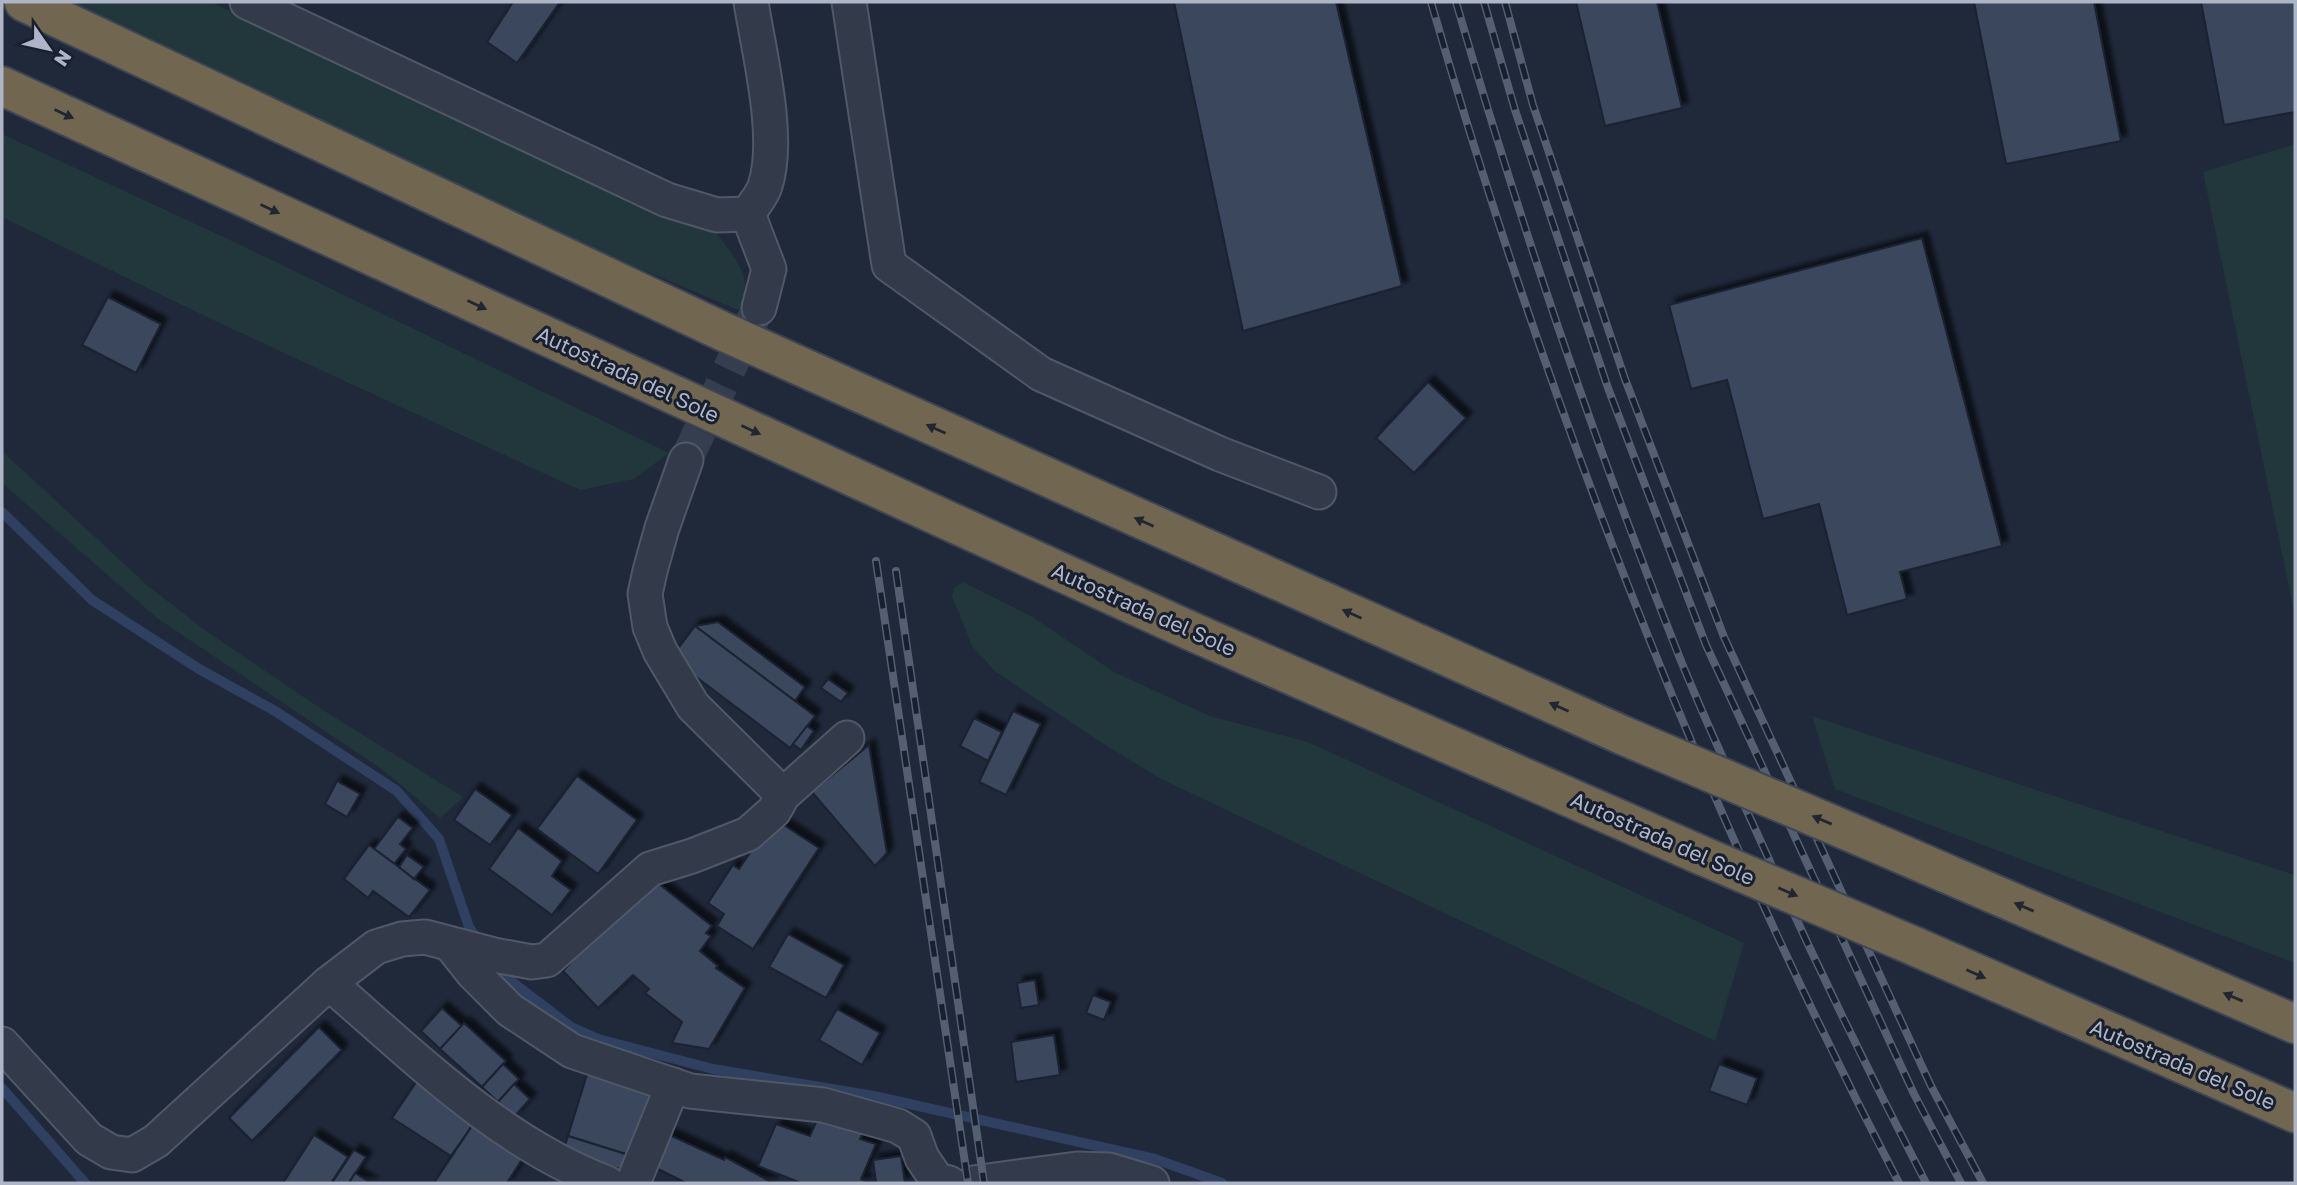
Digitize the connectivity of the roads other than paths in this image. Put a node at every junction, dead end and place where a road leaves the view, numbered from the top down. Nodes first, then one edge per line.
1 (24, 2) edge
2 (247, 2) edge
3 (751, 2) edge
4 (849, 2) edge
5 (2, 86) edge
6 (748, 214) junction
7 (759, 308) tunnel mouth
8 (686, 460) tunnel mouth
9 (1318, 492) dead end
10 (847, 738) dead end
11 (783, 795) junction
12 (455, 945) junction
13 (329, 983) junction
14 (2295, 1024) edge
15 (2, 1044) edge
16 (673, 1085) junction
17 (2295, 1113) edge
18 (607, 1183) edge
19 (632, 1183) edge
20 (949, 1183) edge
21 (973, 1183) edge
22 (1152, 1183) edge

14 -> 1 highway, bridge
2 - 6 street
3 - 6 street
4 - 9 street
5 -> 17 highway, Autostrada del Sole, bridge
6 - 7 street
8 - 11 street
10 - 11 street
11 - 12 street
12 - 13 street
12 - 16 street
13 - 15 street
13 - 18 street
16 - 19 street
16 - 20 street
21 - 22 street

